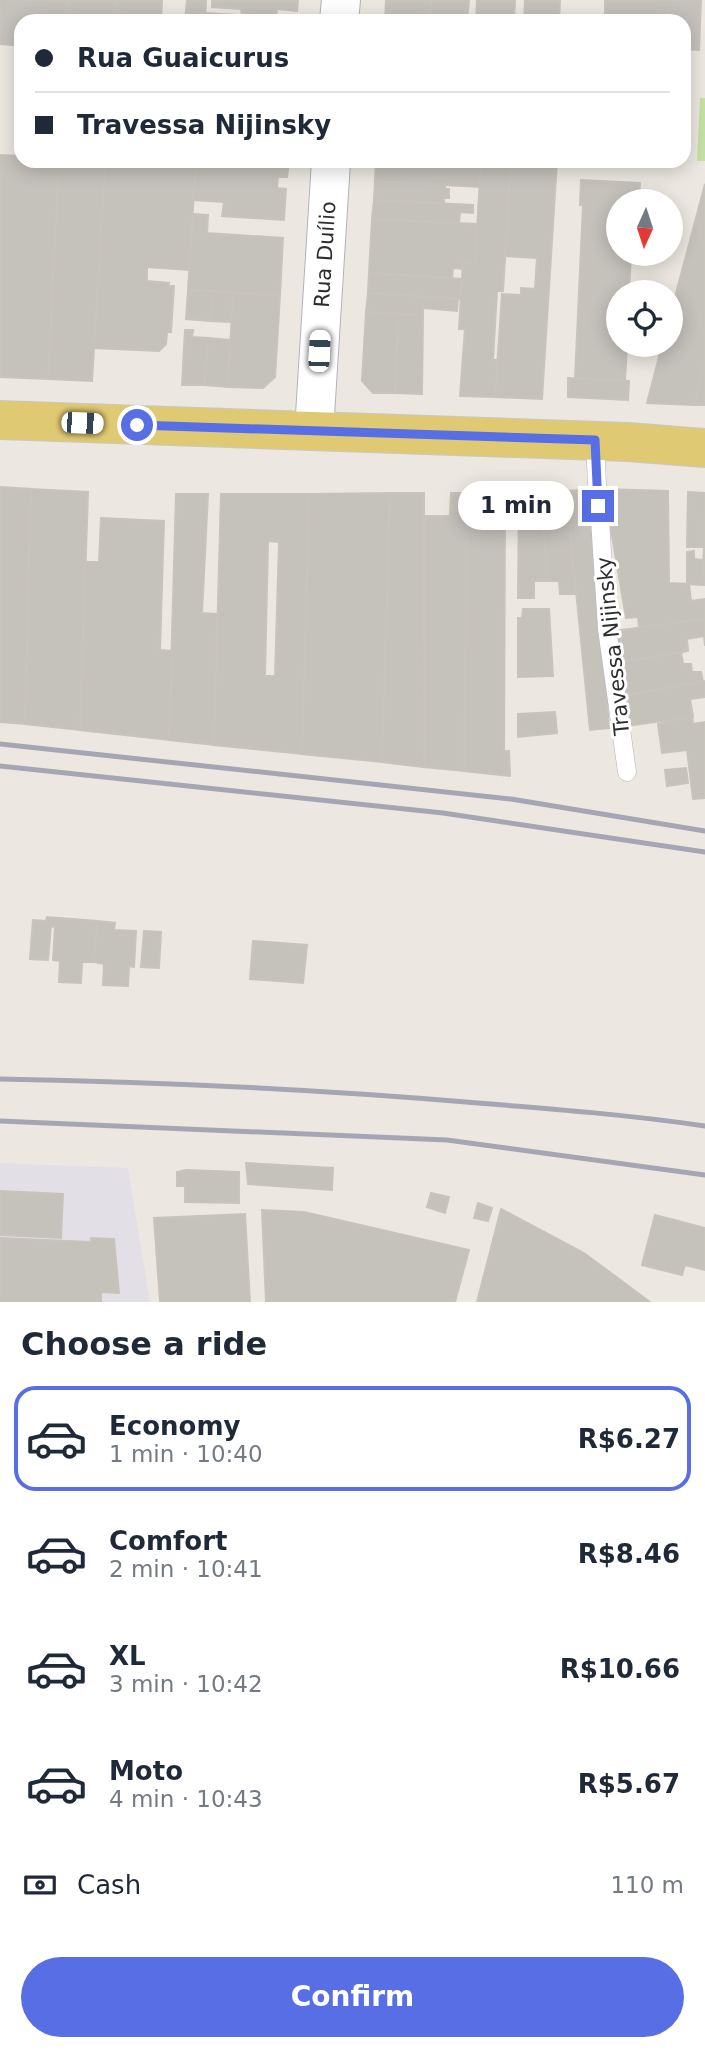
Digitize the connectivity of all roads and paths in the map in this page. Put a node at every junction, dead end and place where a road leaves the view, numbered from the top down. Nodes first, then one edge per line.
1 (331, 168) edge
2 (0, 420) edge
3 (314, 431) junction
4 (595, 440) junction
5 (705, 448) edge
6 (627, 772) dead end

1 - 3 street, Rua Duílio
2 - 3 main road
3 - 4 main road
4 - 5 main road
4 - 6 lane, Travessa Nijinsky

